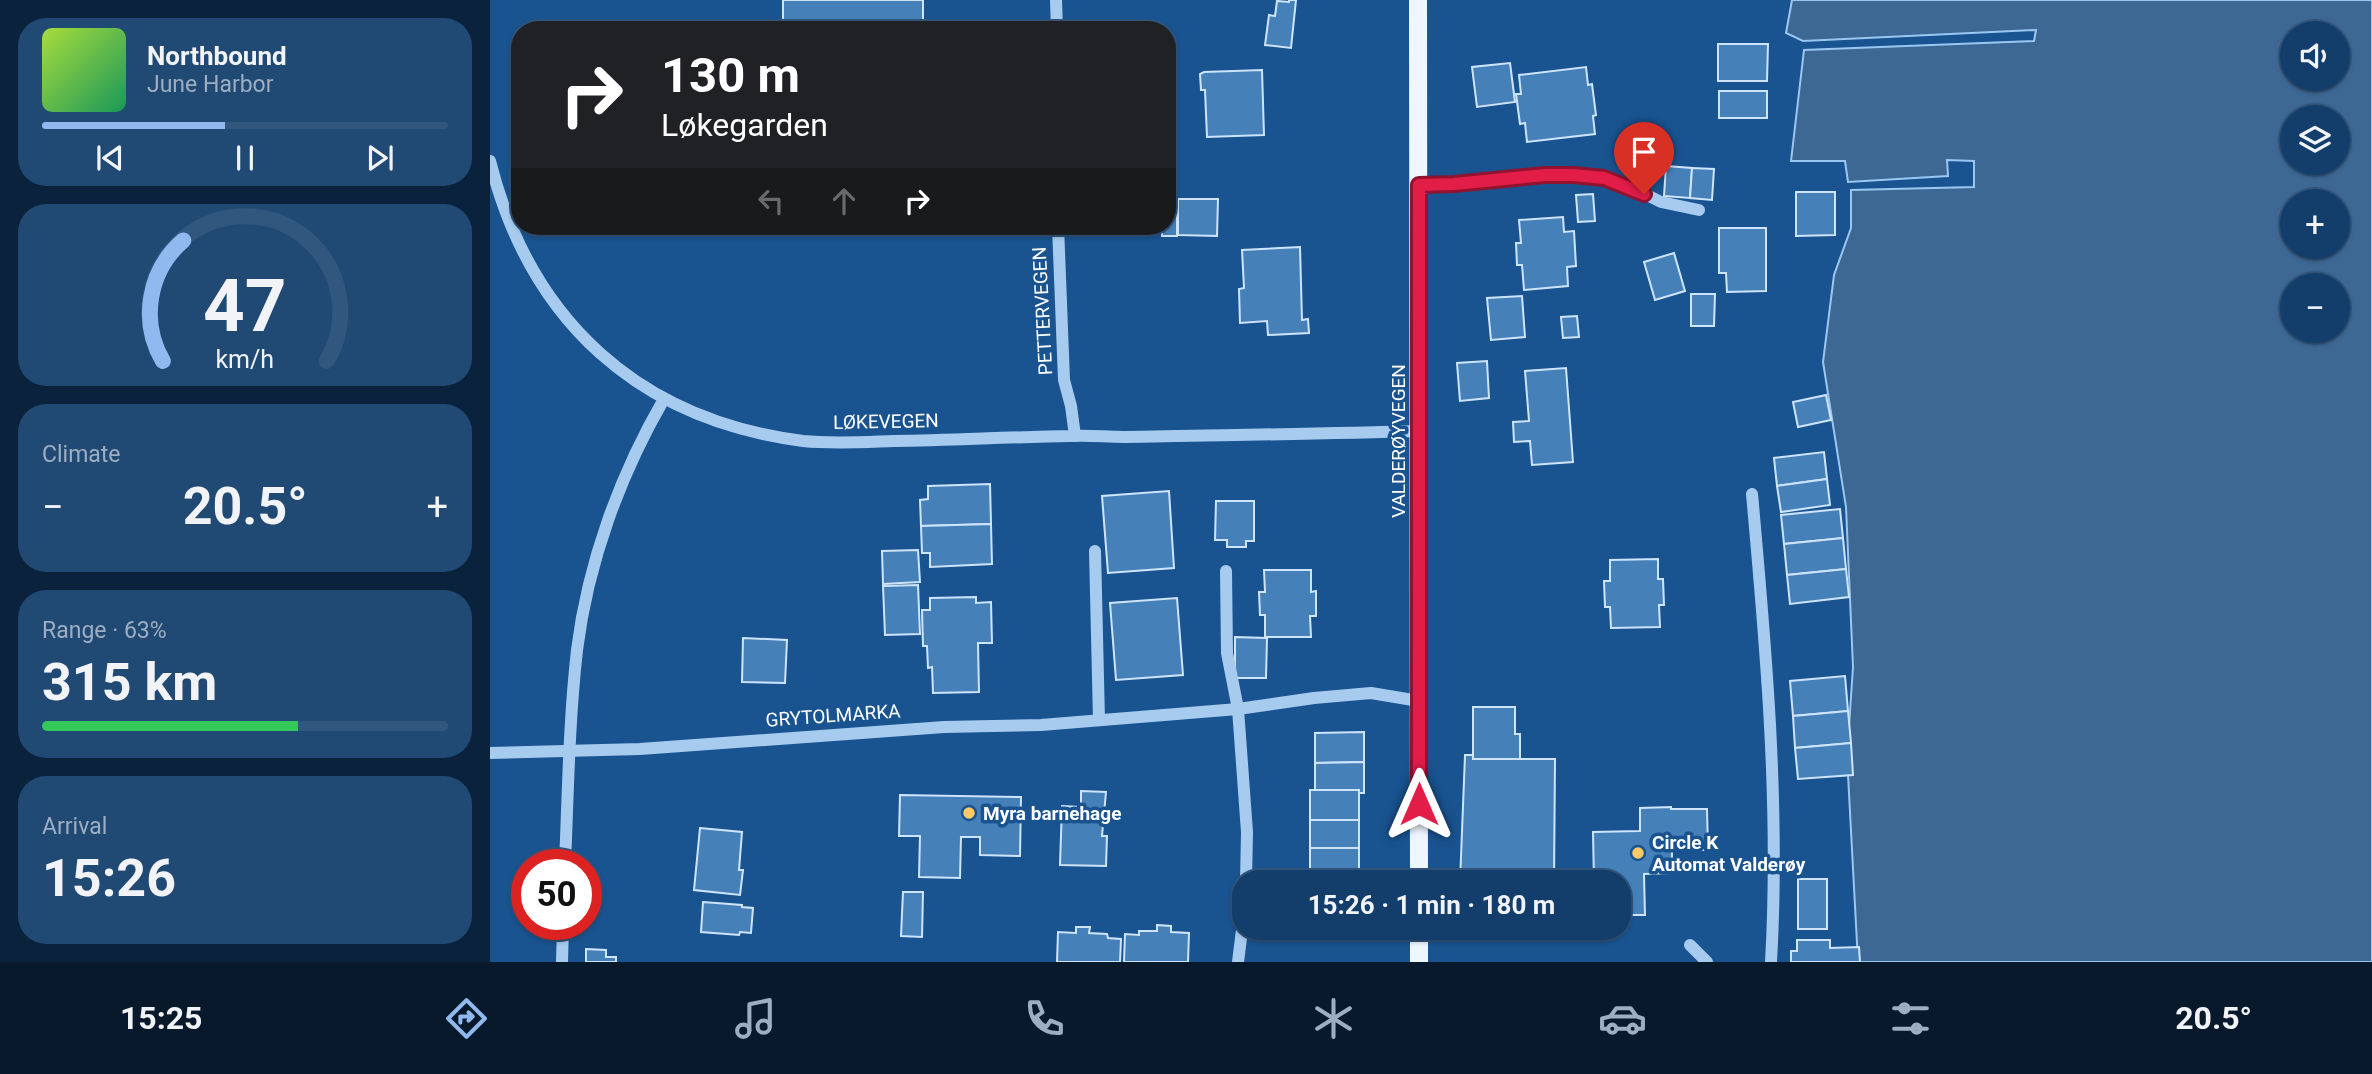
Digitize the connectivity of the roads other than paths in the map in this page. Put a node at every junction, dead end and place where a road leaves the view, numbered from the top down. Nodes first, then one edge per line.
1 (1056, 0) edge
2 (1418, 0) edge
3 (1057, 21) edge
4 (490, 161) edge
5 (1419, 185) junction
6 (1699, 211) dead end
7 (511, 226) edge
8 (514, 235) edge
9 (1058, 235) edge
10 (664, 399) junction
11 (1419, 431) junction
12 (1075, 436) junction
13 (1752, 494) dead end
14 (1095, 551) dead end
15 (1226, 571) dead end
16 (1419, 701) junction
17 (1238, 709) junction
18 (1099, 720) junction
19 (569, 752) junction
20 (490, 753) edge
21 (566, 849) edge
22 (1246, 870) edge
23 (1419, 870) edge
24 (563, 940) edge
25 (1241, 940) edge
26 (1419, 940) edge
27 (1690, 945) dead end
28 (562, 962) edge
29 (1238, 962) edge
30 (1419, 962) edge
31 (1707, 962) edge
32 (1771, 962) edge

1 - 3 street
2 - 5 main road, VALDERØYVEGEN
4 - 7 street, LØKEVEGEN
5 - 6 street
5 - 11 main road, VALDERØYVEGEN
8 - 10 street, LØKEVEGEN
9 - 12 street, PETTERVEGEN
10 - 12 street, LØKEVEGEN
10 - 19 street
11 - 12 street, LØKEVEGEN
11 - 16 main road, VALDERØYVEGEN
13 - 32 street
14 - 18 street
15 - 17 street
16 - 17 street, GRYTOLMARKA
16 - 23 main road, VALDERØYVEGEN
17 - 18 street, GRYTOLMARKA
17 - 22 street
18 - 19 street, GRYTOLMARKA
19 - 20 street, GRYTOLMARKA
19 - 21 street
24 - 28 street
25 - 29 street
26 - 30 main road
27 - 31 street

